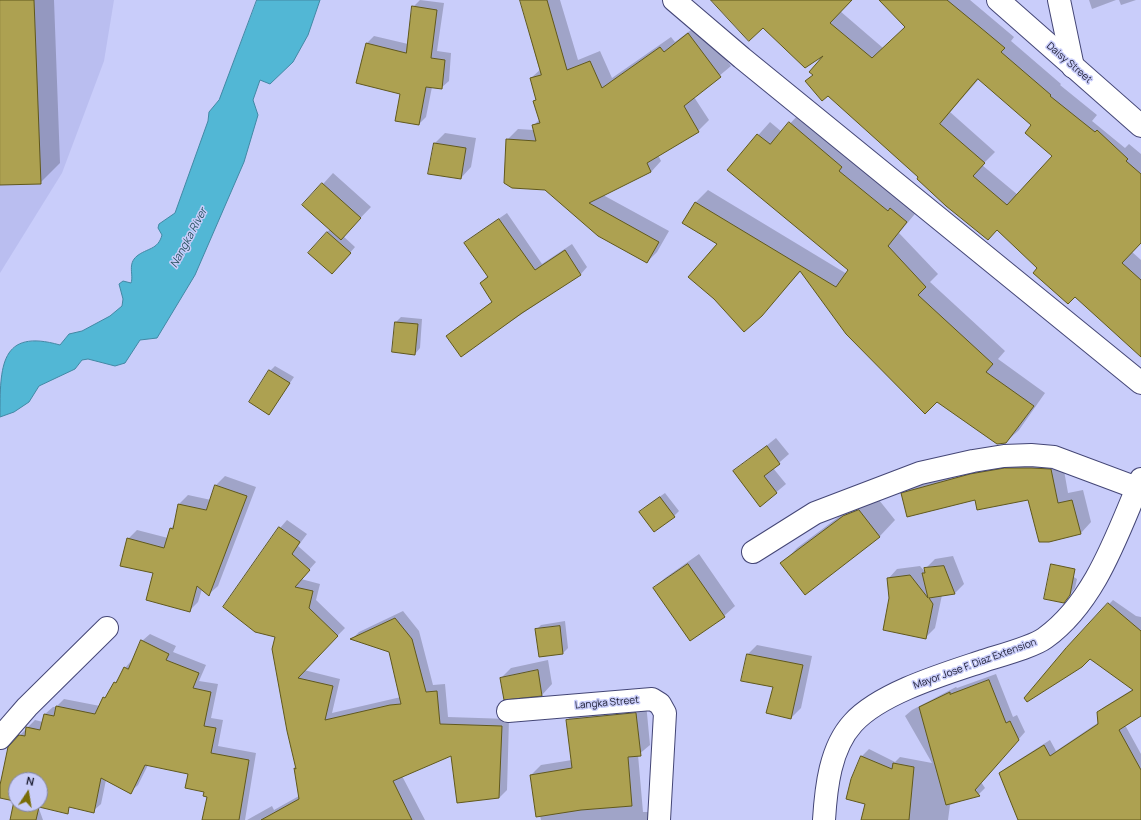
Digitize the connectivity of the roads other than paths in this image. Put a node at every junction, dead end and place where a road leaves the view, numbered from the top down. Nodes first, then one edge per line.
1 (674, 0) edge
2 (998, 0) edge
3 (1059, 0) edge
4 (1073, 67) junction
5 (1141, 126) edge
6 (1141, 383) edge
7 (1139, 484) edge
8 (753, 552) dead end
9 (107, 628) dead end
10 (508, 711) dead end
11 (0, 738) edge
12 (659, 820) edge
13 (824, 820) edge

1 - 6 street
2 - 4 street, Daisy Street
3 - 4 street
4 - 5 street, Daisy Street
7 - 8 street
7 - 13 street, Mayor Jose F. Diaz Extension
9 - 11 street
10 - 12 street, Langka Street

